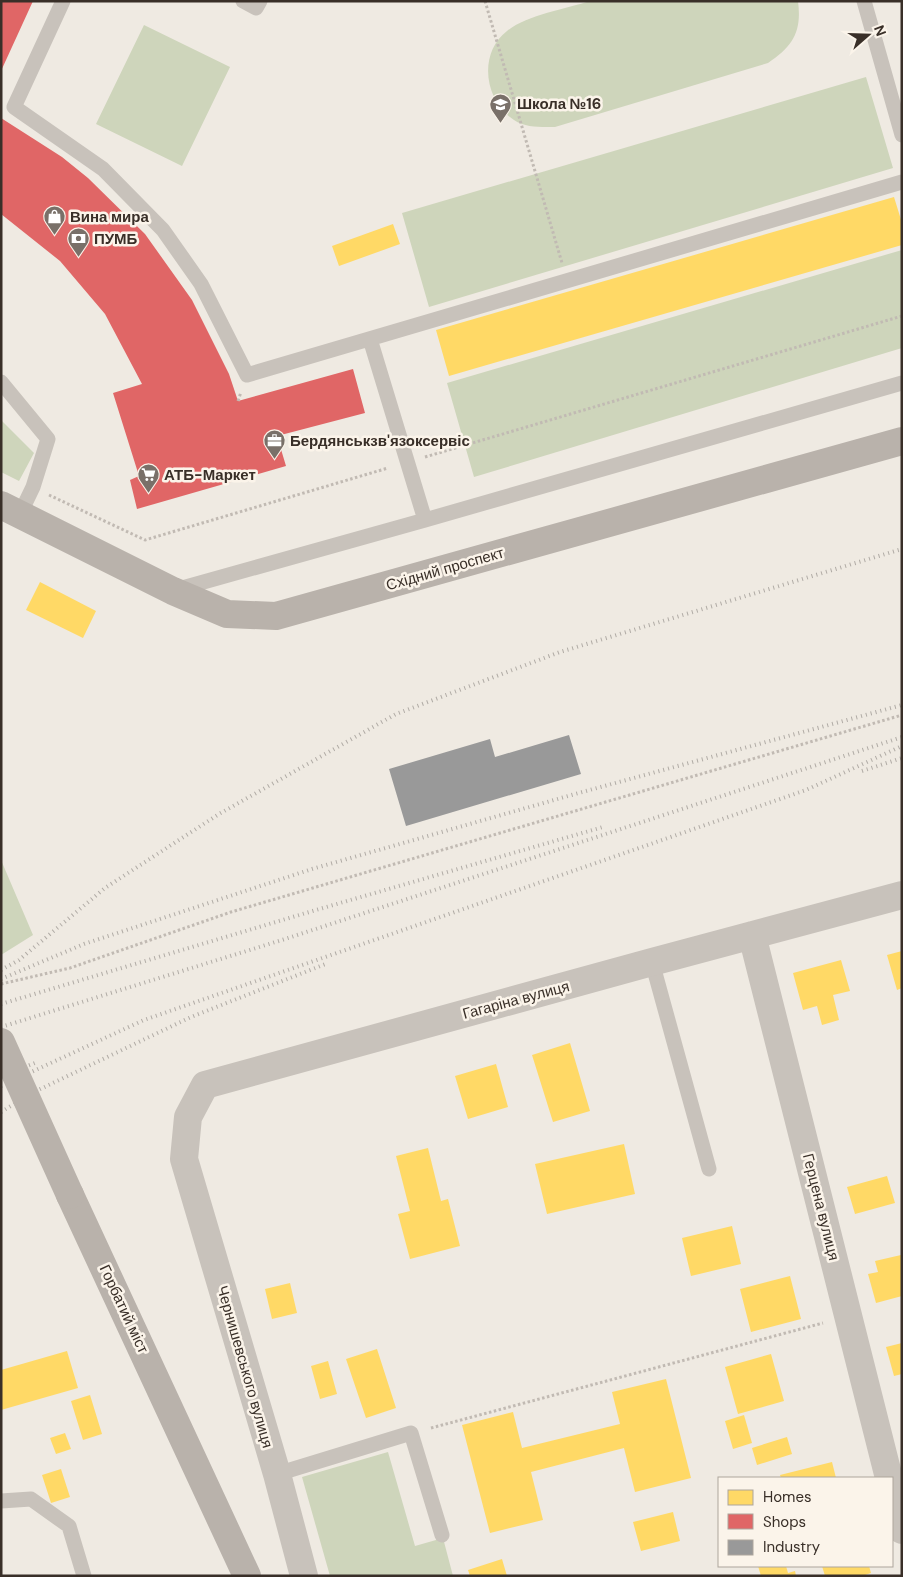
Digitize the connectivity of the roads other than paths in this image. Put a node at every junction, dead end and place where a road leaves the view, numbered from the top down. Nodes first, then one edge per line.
1 (63, 1) edge
2 (243, 1) edge
3 (260, 1) edge
4 (864, 1) edge
5 (902, 134) edge
6 (902, 182) edge
7 (370, 339) junction
8 (1, 382) edge
9 (902, 383) edge
10 (902, 441) edge
11 (11, 510) edge
12 (424, 520) junction
13 (173, 591) junction
14 (902, 895) edge
15 (752, 935) junction
16 (652, 962) junction
17 (1, 1042) edge
18 (184, 1159) joint
19 (709, 1169) dead end
20 (277, 1474) junction
21 (889, 1477) edge
22 (893, 1494) edge
23 (1, 1501) edge
24 (902, 1530) edge
25 (442, 1535) dead end
26 (84, 1576) edge
27 (247, 1576) edge
28 (304, 1576) edge

1 - 7 lane
2 - 3 lane
4 - 5 lane
6 - 7 lane
7 - 12 lane
8 - 11 lane
9 - 12 lane
10 - 13 main road, Східний проспект
11 - 13 main road, Східний проспект
12 - 13 lane
14 - 15 street, Гагаріна вулиця
15 - 16 street, Гагаріна вулиця
15 - 21 street, Герцена вулиця
16 - 18 street, Гагаріна вулиця
16 - 19 lane
17 - 27 main road, Горбатий міст, bridge
18 - 20 street, Чернишевського вулиця
20 - 25 lane
20 - 28 street, Чернишевського вулиця
22 - 24 street
23 - 26 lane

